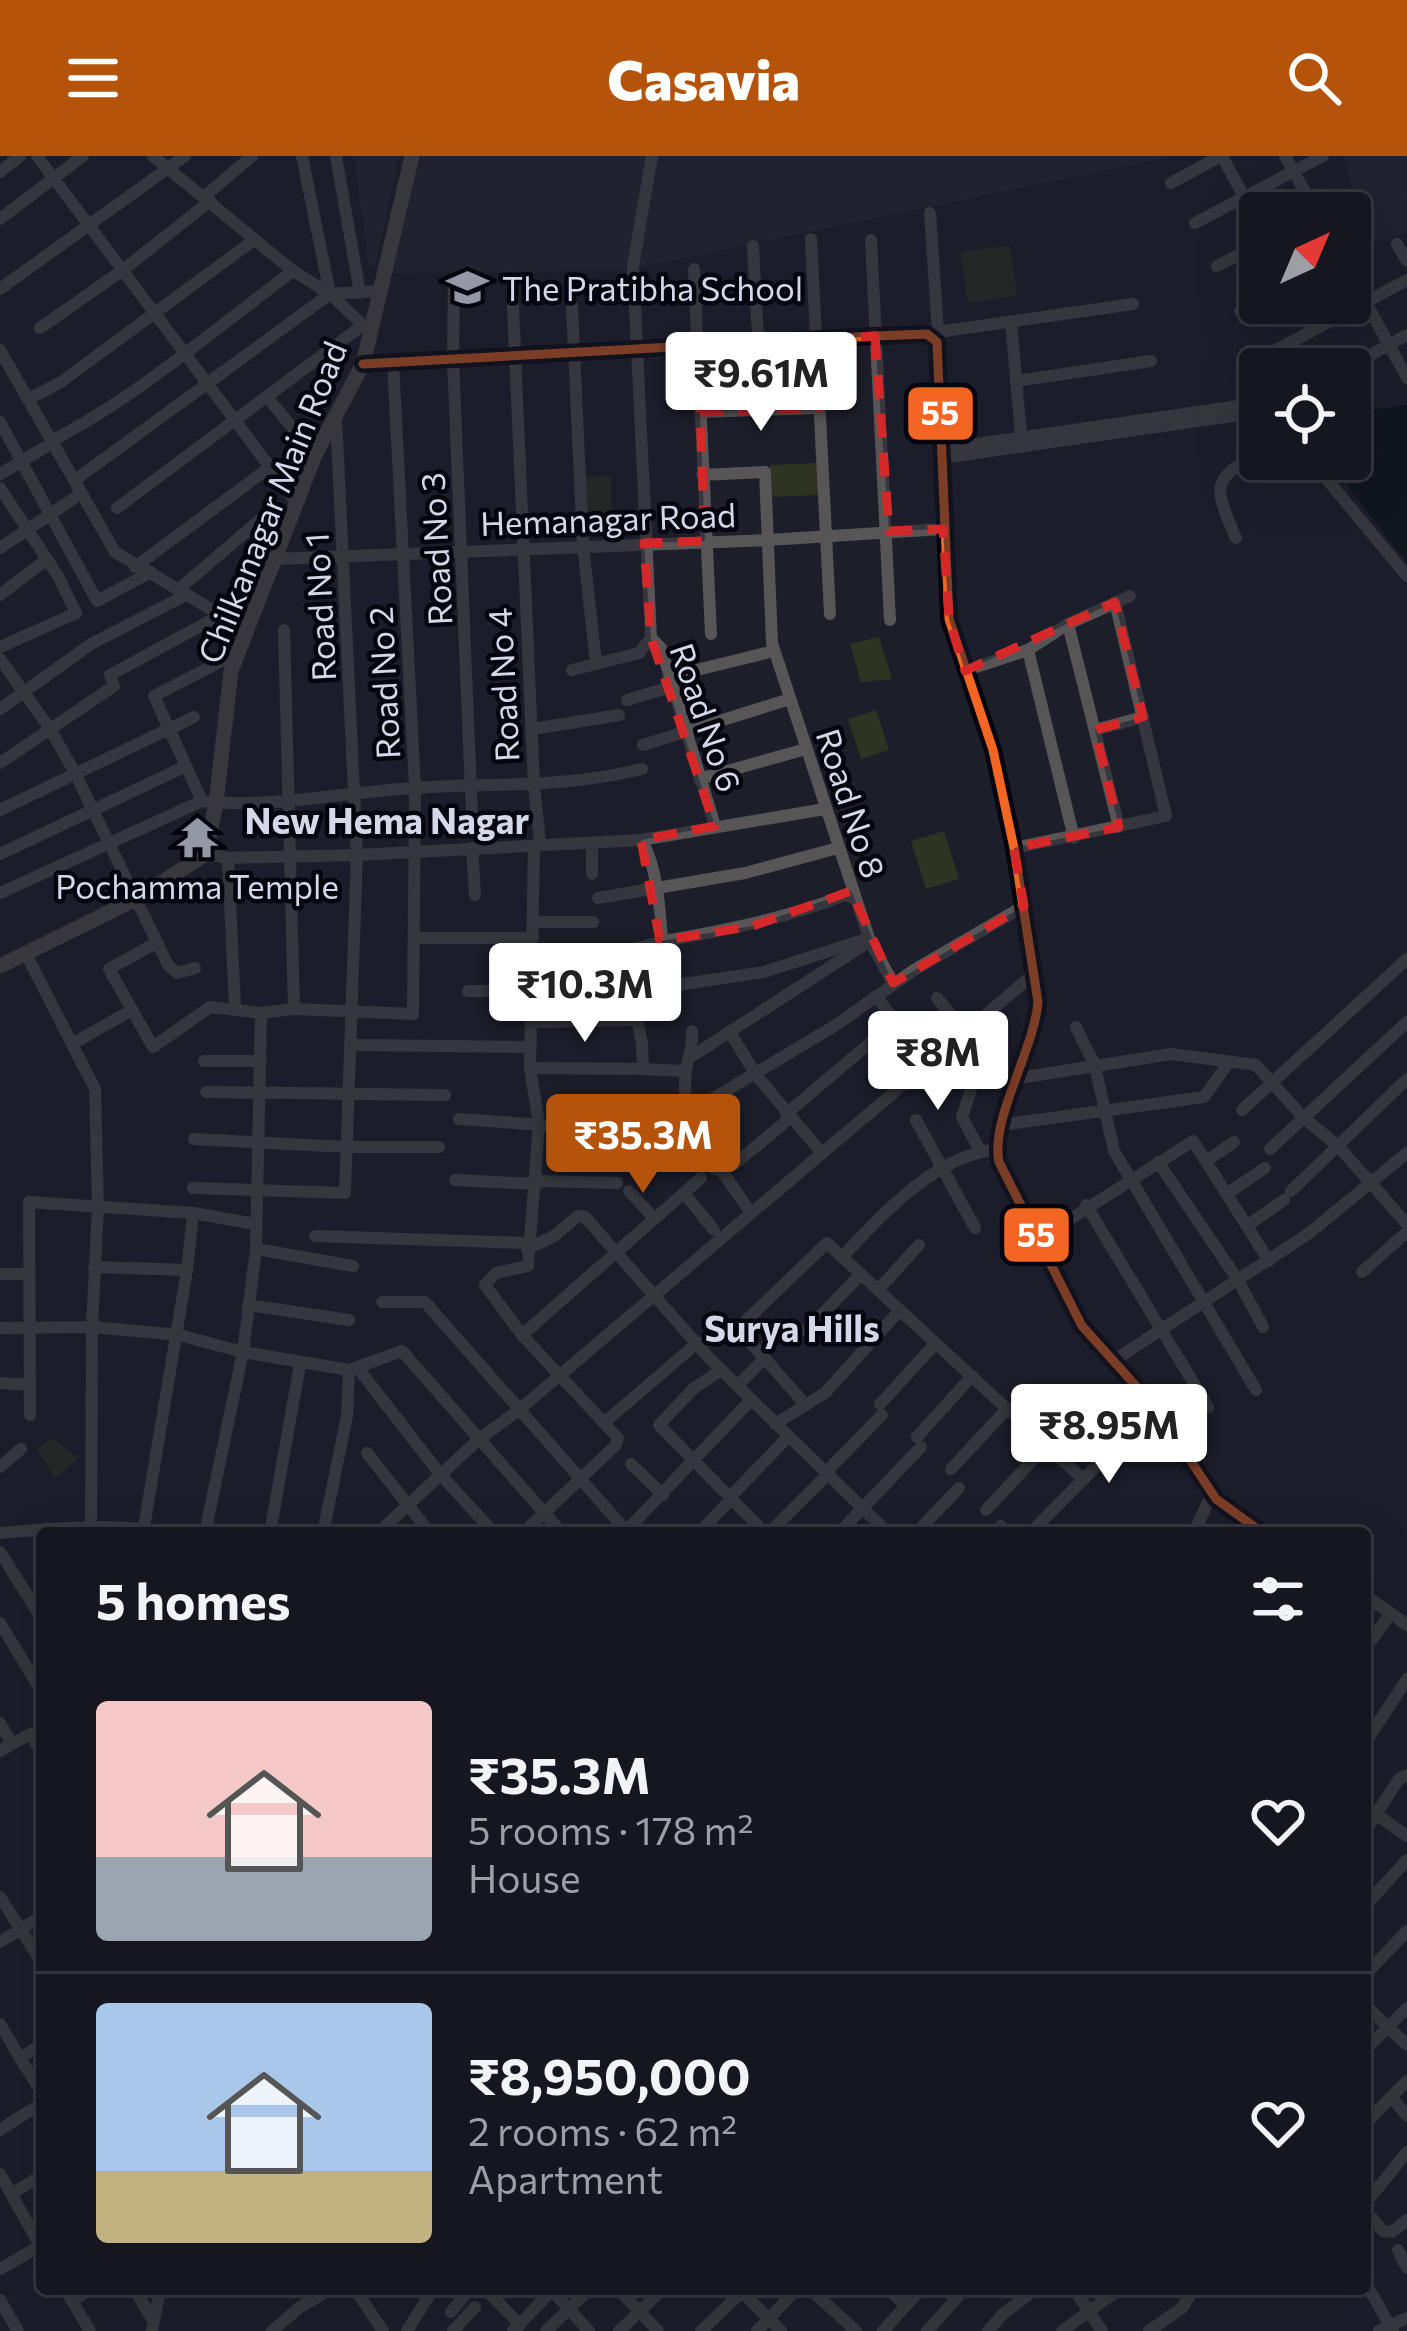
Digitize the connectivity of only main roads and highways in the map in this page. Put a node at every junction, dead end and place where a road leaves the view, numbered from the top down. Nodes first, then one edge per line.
1 (412, 156) edge
2 (0, 966) edge

1 - 2 main road, Chilkanagar Main Road

